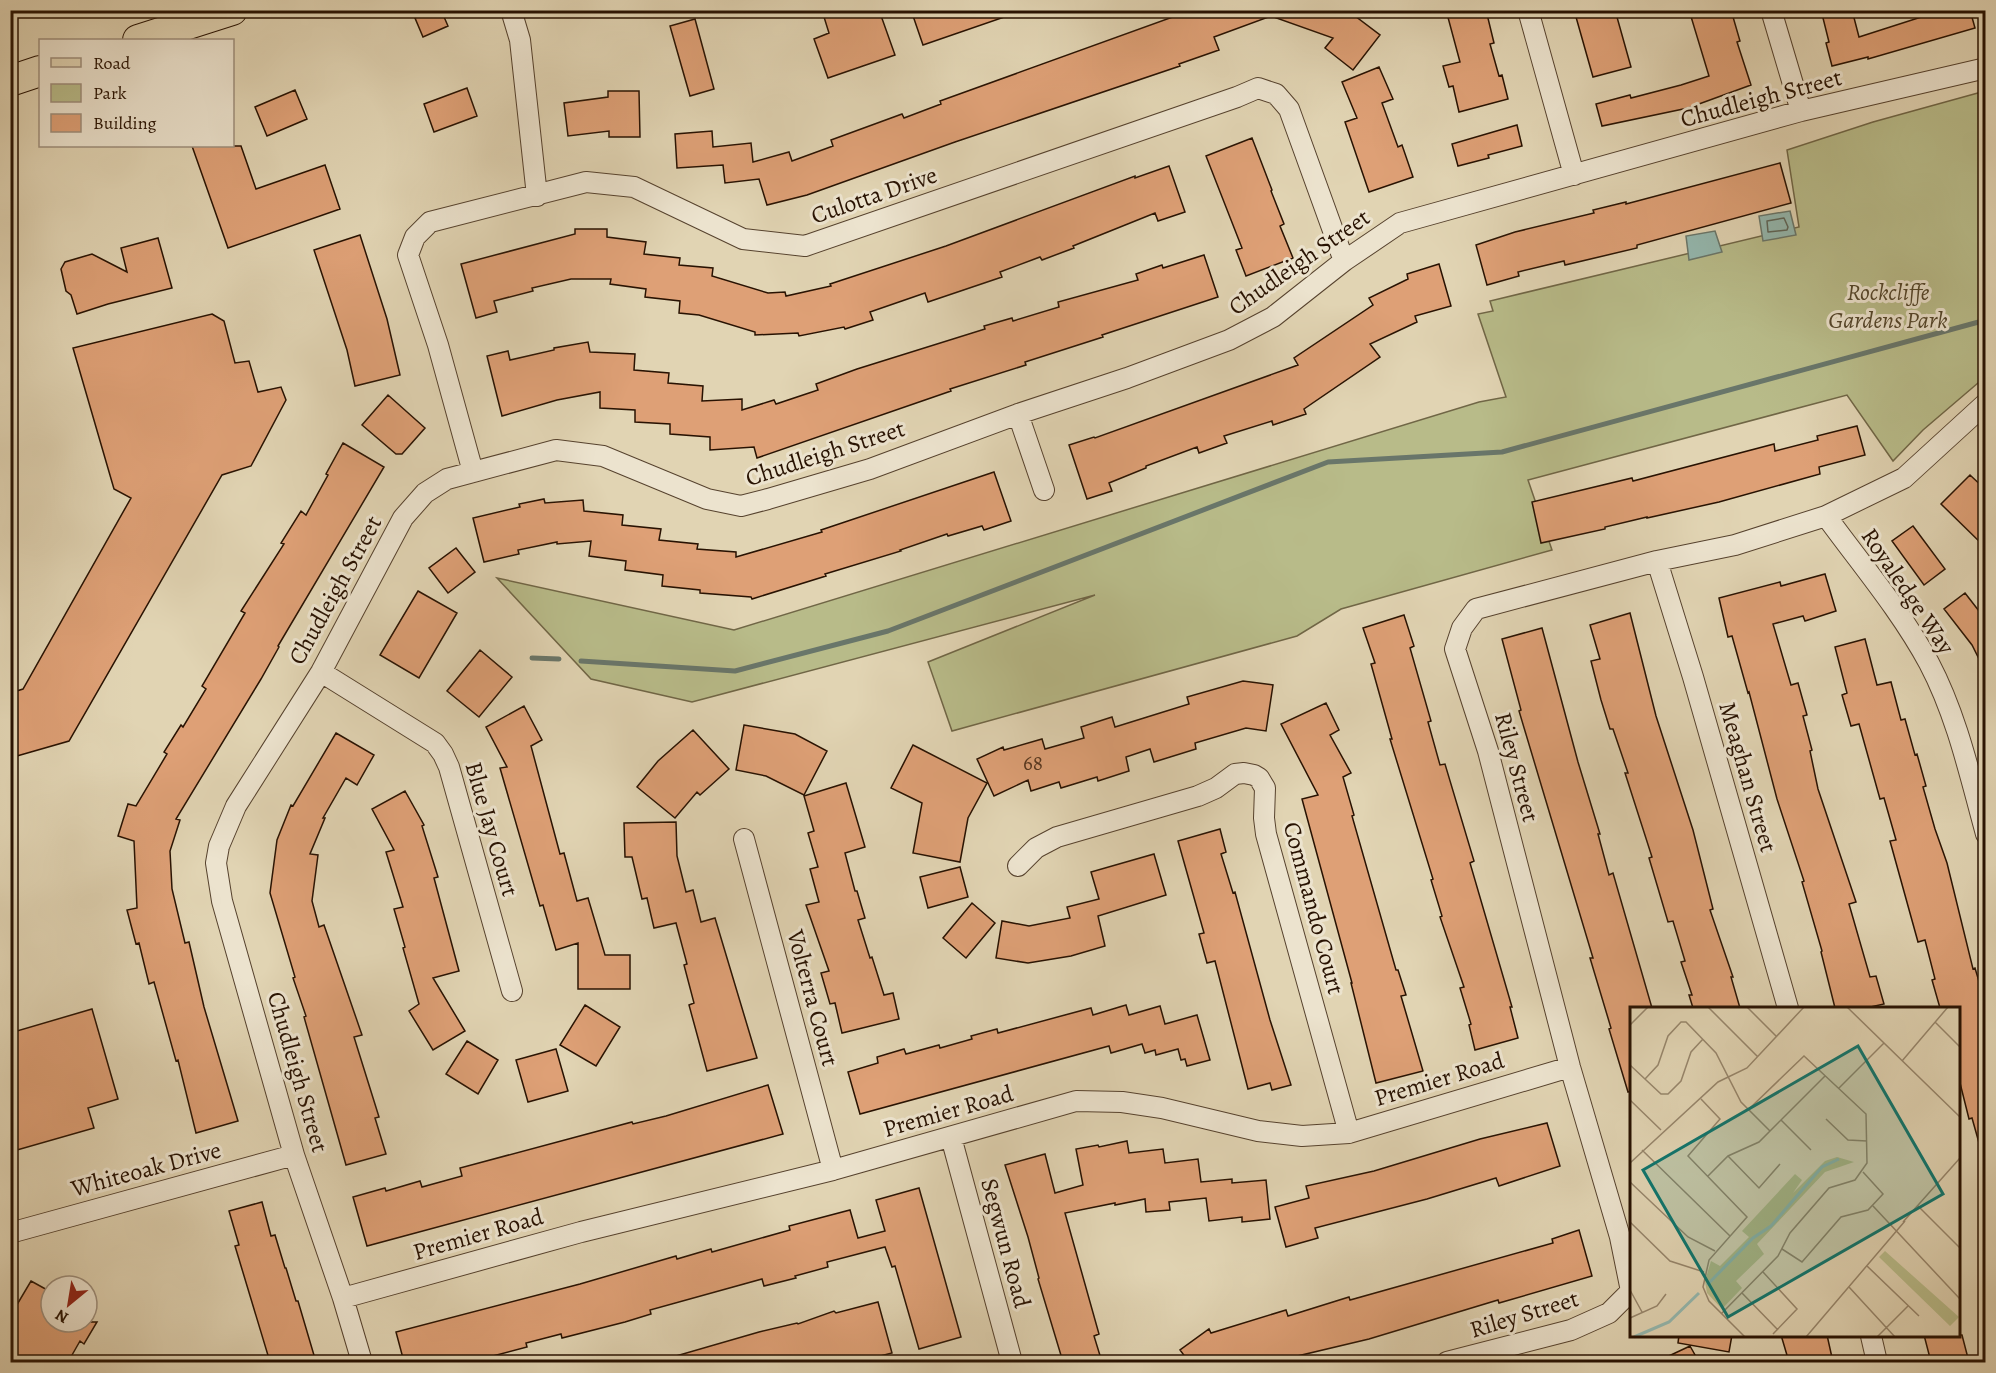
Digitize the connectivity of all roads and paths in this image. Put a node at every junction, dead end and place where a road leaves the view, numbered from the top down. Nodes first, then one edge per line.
1 (232, 10) edge
2 (511, 10) edge
3 (1528, 10) edge
4 (1771, 10) edge
5 (141, 39) edge
6 (1986, 68) edge
7 (39, 71) edge
8 (10, 81) edge
9 (1801, 111) junction
10 (1574, 175) junction
11 (537, 196) junction
12 (1344, 261) junction
13 (1984, 408) edge
14 (1018, 414) junction
15 (473, 472) junction
16 (1044, 490) dead end
17 (1826, 516) junction
18 (1657, 561) junction
19 (321, 672) junction
20 (1986, 834) edge
21 (744, 839) dead end
22 (1018, 866) dead end
23 (512, 991) dead end
24 (1788, 1007) edge
25 (1570, 1067) junction
26 (1349, 1133) junction
27 (951, 1137) junction
28 (294, 1155) junction
29 (833, 1170) junction
30 (10, 1233) edge
31 (343, 1298) junction
32 (1871, 1337) edge
33 (362, 1362) edge
34 (1012, 1362) edge
35 (1447, 1362) edge
36 (1877, 1362) edge

1 - 5 main road
2 - 11 street
3 - 10 street
4 - 9 street
6 - 9 street, Chudleigh Street
7 - 8 main road
9 - 10 street, Chudleigh Street
10 - 12 street, Chudleigh Street
11 - 12 street, Culotta Drive
11 - 15 street, Culotta Drive
12 - 14 street, Chudleigh Street
13 - 17 street, Riley Street
14 - 15 street, Chudleigh Street
14 - 16 street
15 - 19 street, Chudleigh Street
17 - 18 street, Riley Street
17 - 20 street, Royaledge Way
18 - 24 street, Meaghan Street
18 - 25 street, Riley Street
19 - 23 street, Blue Jay Court
19 - 28 street, Chudleigh Street
21 - 29 street, Volterra Court
22 - 26 street, Commando Court
25 - 26 street, Premier Road
25 - 35 street, Riley Street
26 - 27 street, Premier Road
27 - 29 street, Premier Road
27 - 34 street, Segwun Road
28 - 30 street, Whiteoak Drive
28 - 31 street, Chudleigh Street
29 - 31 street, Premier Road
31 - 33 street, Chudleigh Street
32 - 36 street

